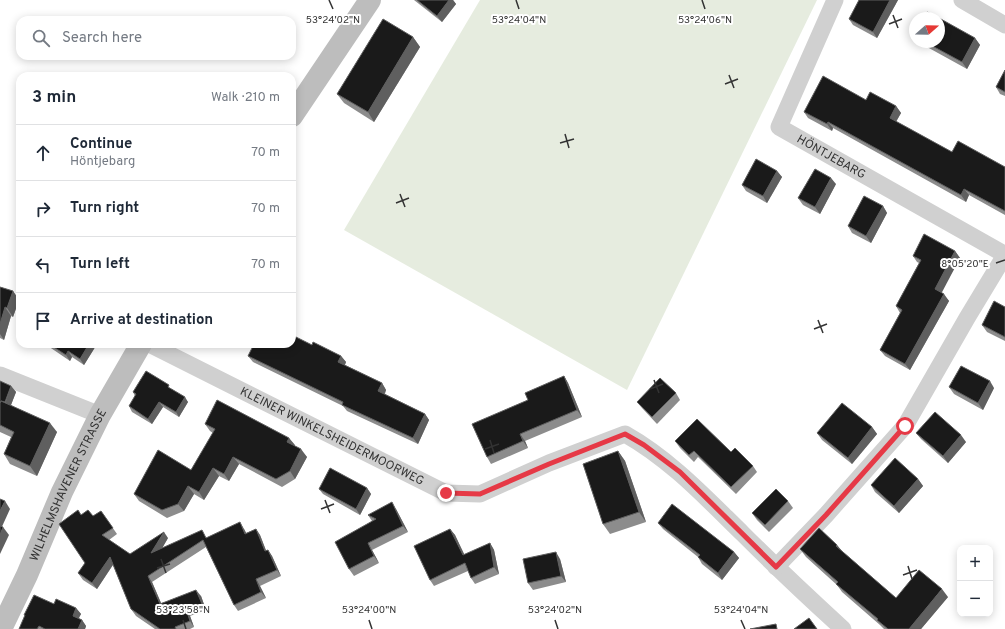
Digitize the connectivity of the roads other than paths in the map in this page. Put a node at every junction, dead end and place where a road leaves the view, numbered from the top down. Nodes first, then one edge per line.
1 (370, 0) edge
2 (835, 0) edge
3 (962, 0) edge
4 (1005, 25) edge
5 (296, 110) edge
6 (1005, 255) edge
7 (139, 348) edge
8 (157, 348) edge
9 (0, 375) edge
10 (100, 415) junction
11 (776, 567) junction
12 (1, 629) edge
13 (843, 629) edge

1 - 5 street
2 - 6 street, HÖNTJEBARG
3 - 4 street
6 - 11 street, HÖNTJEBARG
7 - 10 street, WILHELMSHAVENER STRASSE
8 - 11 street, KLEINER WINKELSHEIDERMOORWEG
9 - 10 street
10 - 12 street, WILHELMSHAVENER STRASSE
11 - 13 street, KLEINER WINKELSHEIDERMOORWEG

